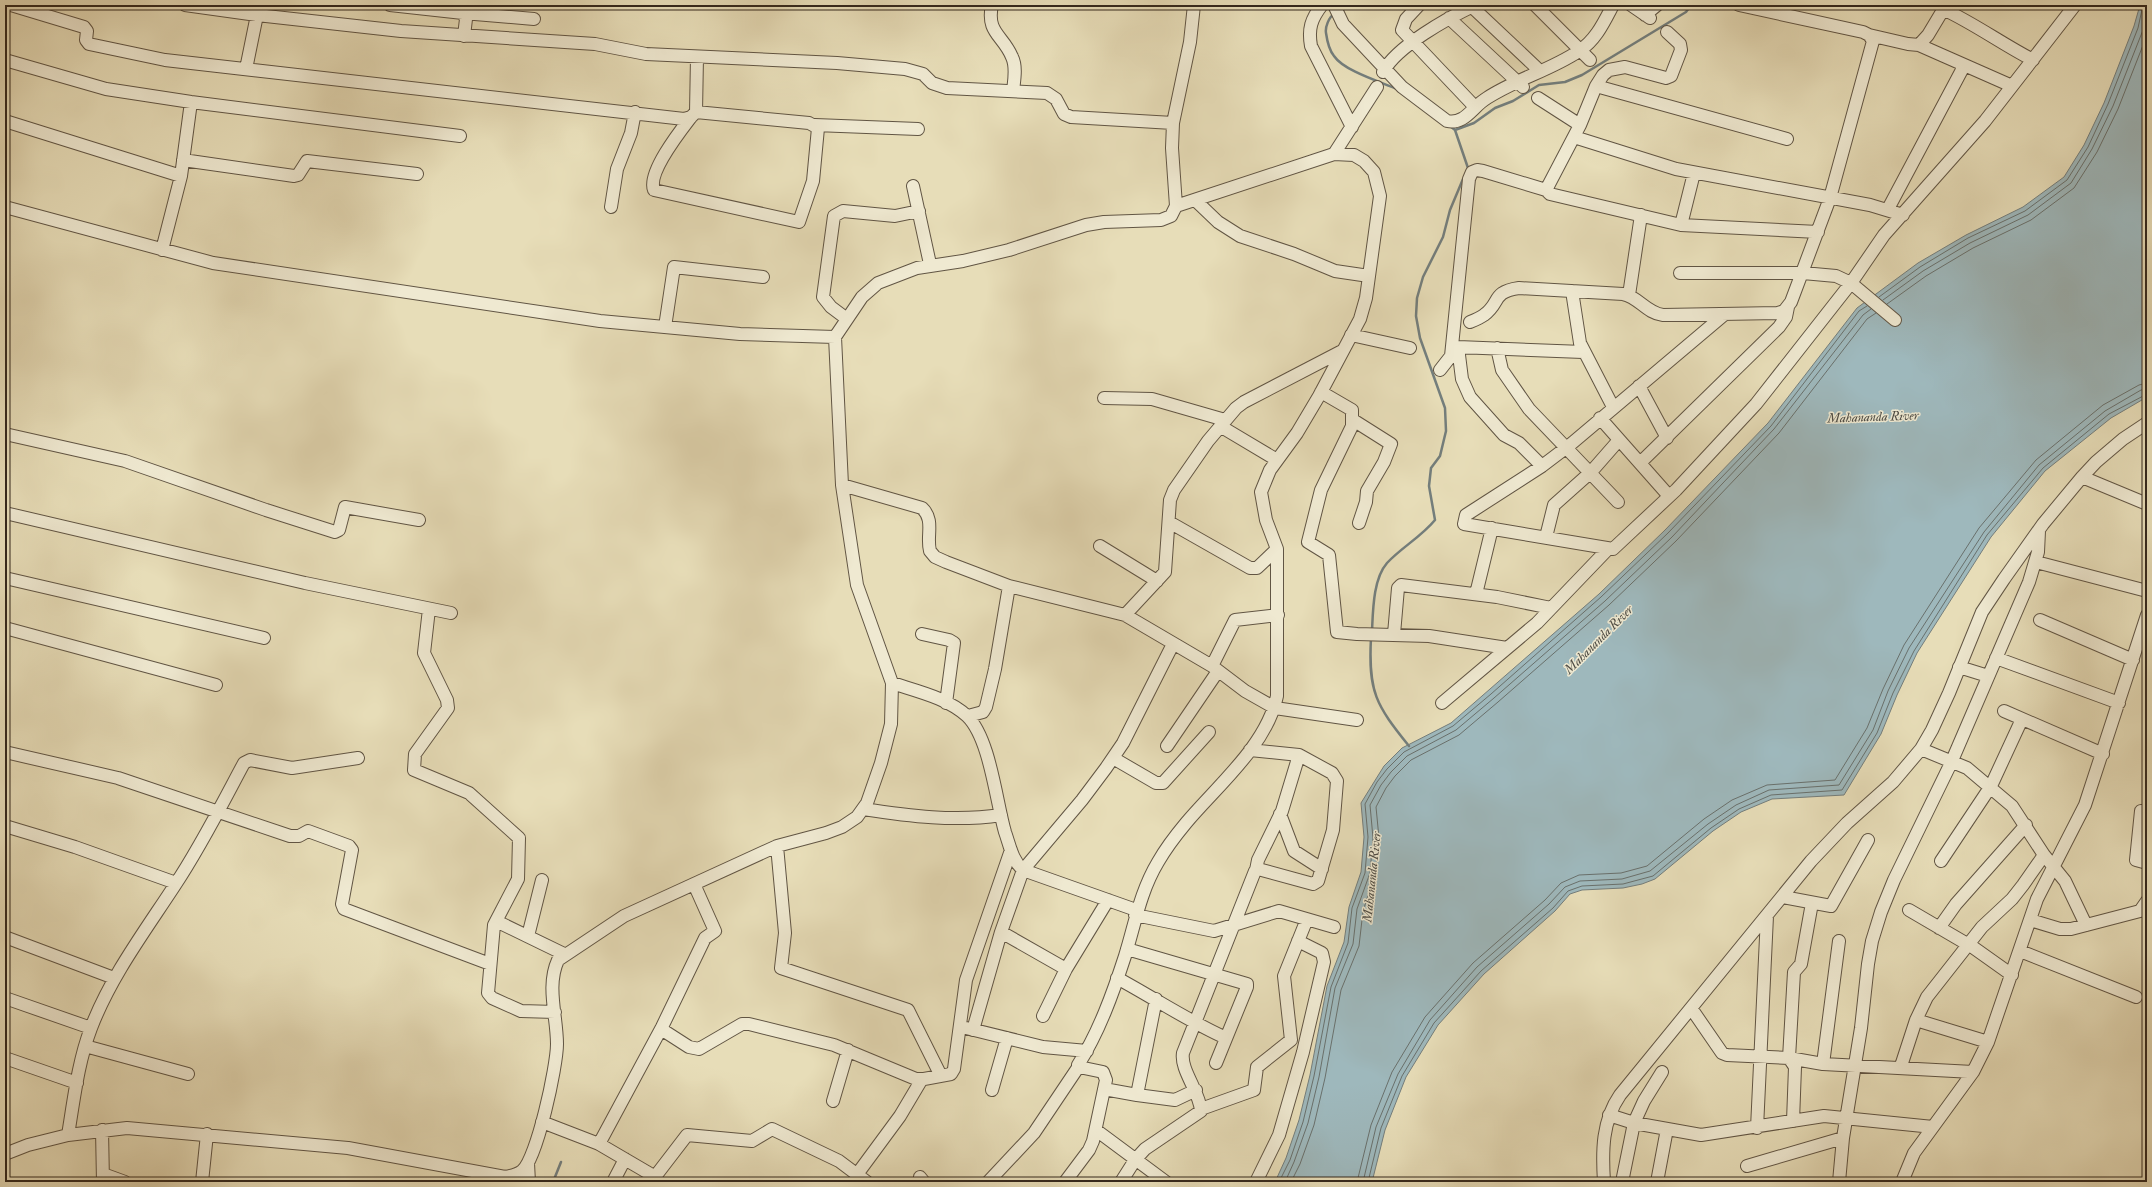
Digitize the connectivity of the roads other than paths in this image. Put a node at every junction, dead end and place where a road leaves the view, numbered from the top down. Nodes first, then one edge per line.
1 (10, 5) edge
2 (185, 5) edge
3 (390, 5) edge
4 (992, 5) edge
5 (1194, 5) edge
6 (1322, 5) edge
7 (1419, 5) edge
8 (1472, 5) edge
9 (1535, 5) edge
10 (1613, 5) edge
11 (1631, 5) edge
12 (1657, 5) edge
13 (1739, 5) edge
14 (2075, 5) edge
15 (1944, 7) edge
16 (1772, 9) edge
17 (1336, 11) edge
18 (463, 13) junction
19 (257, 15) junction
20 (1449, 18) junction
21 (534, 19) dead end
22 (1667, 32) dead end
23 (1869, 35) junction
24 (464, 36) junction
25 (1412, 43) junction
26 (1919, 45) junction
27 (1580, 51) junction
28 (697, 57) junction
29 (5, 60) edge
30 (1590, 60) dead end
31 (2033, 60) junction
32 (1964, 66) junction
33 (246, 69) junction
34 (1384, 70) junction
35 (1540, 70) junction
36 (1520, 84) junction
37 (1596, 86) junction
38 (2012, 86) junction
39 (1377, 87) dead end
40 (1013, 91) junction
41 (1538, 98) dead end
42 (191, 102) junction
43 (1475, 107) junction
44 (635, 112) junction
45 (693, 114) junction
46 (5, 121) edge
47 (1173, 123) junction
48 (815, 125) junction
49 (1580, 125) junction
50 (1352, 126) junction
51 (918, 130) dead end
52 (460, 136) dead end
53 (1574, 136) junction
54 (1787, 139) dead end
55 (1334, 154) junction
56 (183, 160) junction
57 (1694, 173) junction
58 (417, 174) dead end
59 (181, 176) junction
60 (913, 186) dead end
61 (1546, 190) junction
62 (1830, 198) junction
63 (1195, 200) junction
64 (1176, 206) junction
65 (5, 207) edge
66 (611, 207) dead end
67 (1888, 209) junction
68 (919, 211) junction
69 (1642, 215) junction
70 (1903, 215) junction
71 (1682, 225) junction
72 (1818, 232) junction
73 (162, 250) junction
74 (930, 264) junction
75 (1680, 273) dead end
76 (1803, 273) junction
77 (1369, 276) junction
78 (763, 277) dead end
79 (1851, 283) junction
80 (1572, 291) junction
81 (1629, 295) junction
82 (1788, 308) junction
83 (1725, 314) junction
84 (846, 319) junction
85 (1895, 320) dead end
86 (1470, 322) dead end
87 (665, 327) junction
88 (1351, 335) junction
89 (835, 337) junction
90 (1410, 348) dead end
91 (1497, 348) junction
92 (1342, 351) junction
93 (1454, 352) junction
94 (1584, 352) junction
95 (1440, 370) dead end
96 (1639, 386) junction
97 (1321, 392) junction
98 (1104, 398) dead end
99 (1613, 407) junction
100 (1600, 418) junction
101 (1353, 420) junction
102 (1223, 423) junction
103 (2147, 423) edge
104 (5, 434) edge
105 (1667, 438) junction
106 (1619, 440) junction
107 (1566, 447) junction
108 (1277, 460) junction
109 (1640, 463) junction
110 (1542, 466) junction
111 (1591, 472) junction
112 (2082, 477) junction
113 (842, 485) junction
114 (1669, 496) junction
115 (1618, 502) dead end
116 (2147, 504) edge
117 (5, 513) edge
118 (419, 520) dead end
119 (1169, 522) junction
120 (1359, 523) dead end
121 (1492, 528) junction
122 (2039, 531) junction
123 (1546, 536) junction
124 (1100, 546) dead end
125 (1277, 549) junction
126 (1608, 549) junction
127 (2036, 562) junction
128 (5, 578) edge
129 (1157, 581) junction
130 (1009, 586) junction
131 (2147, 591) edge
132 (1476, 594) junction
133 (1551, 608) junction
134 (429, 609) junction
135 (451, 614) dead end
136 (1124, 615) junction
137 (2147, 615) edge
138 (1278, 616) junction
139 (2040, 620) dead end
140 (5, 628) edge
141 (922, 634) dead end
142 (1394, 634) junction
143 (264, 638) dead end
144 (1173, 644) junction
145 (1507, 648) junction
146 (1996, 658) junction
147 (2133, 660) junction
148 (1959, 667) junction
149 (1215, 669) junction
150 (1988, 676) junction
151 (892, 683) junction
152 (216, 685) dead end
153 (946, 703) junction
154 (1442, 703) dead end
155 (2119, 703) junction
156 (1275, 708) junction
157 (2004, 711) dead end
158 (968, 716) junction
159 (2022, 719) junction
160 (1357, 720) dead end
161 (1209, 732) dead end
162 (1167, 746) dead end
163 (1921, 749) junction
164 (1250, 750) junction
165 (5, 752) edge
166 (2103, 754) junction
167 (1300, 755) junction
168 (358, 758) dead end
169 (1113, 758) junction
170 (1951, 763) junction
171 (1991, 786) junction
172 (864, 809) junction
173 (2141, 811) dead end
174 (218, 812) junction
175 (1280, 814) junction
176 (1000, 815) junction
177 (2026, 825) junction
178 (5, 826) edge
179 (1868, 840) dead end
180 (777, 846) junction
181 (1011, 850) junction
182 (2044, 854) junction
183 (1941, 861) dead end
184 (2147, 863) edge
185 (2054, 865) junction
186 (1322, 869) junction
187 (1023, 870) junction
188 (1256, 870) junction
189 (542, 880) dead end
190 (176, 883) junction
191 (694, 884) junction
192 (1783, 897) junction
193 (1108, 900) junction
194 (2147, 901) edge
195 (1812, 903) junction
196 (1909, 910) dead end
197 (1136, 912) junction
198 (1767, 916) junction
199 (1308, 919) junction
200 (2030, 920) junction
201 (496, 921) junction
202 (2086, 925) junction
203 (1232, 926) junction
204 (1334, 927) dead end
205 (1939, 928) junction
206 (1001, 932) junction
207 (528, 936) junction
208 (5, 937) edge
209 (1298, 941) junction
210 (1838, 941) dead end
211 (1967, 944) junction
212 (1127, 949) junction
213 (2020, 951) junction
214 (564, 954) junction
215 (490, 964) junction
216 (1066, 969) junction
217 (1215, 974) junction
218 (2012, 975) junction
219 (114, 978) junction
220 (1117, 978) junction
221 (2136, 997) dead end
222 (5, 998) edge
223 (1156, 999) junction
224 (1691, 1008) junction
225 (555, 1012) junction
226 (1043, 1016) dead end
227 (1916, 1020) junction
228 (1194, 1023) junction
229 (959, 1026) junction
230 (91, 1028) junction
231 (661, 1029) junction
232 (973, 1030) junction
233 (1007, 1038) junction
234 (1226, 1038) junction
235 (1988, 1042) junction
236 (85, 1046) junction
237 (848, 1050) junction
238 (1087, 1051) junction
239 (1760, 1057) junction
240 (5, 1058) edge
241 (1789, 1058) junction
242 (1216, 1063) dead end
243 (1823, 1064) junction
244 (1855, 1064) junction
245 (1079, 1066) junction
246 (1901, 1066) junction
247 (1662, 1072) dead end
248 (1974, 1072) junction
249 (188, 1074) dead end
250 (941, 1076) junction
251 (922, 1079) junction
252 (77, 1083) junction
253 (1104, 1089) junction
254 (992, 1090) dead end
255 (1196, 1090) junction
256 (1137, 1095) junction
257 (833, 1101) dead end
258 (1201, 1109) junction
259 (1609, 1115) junction
260 (1847, 1120) junction
261 (1793, 1121) junction
262 (542, 1122) junction
263 (1634, 1123) junction
264 (1933, 1127) junction
265 (1757, 1128) junction
266 (1667, 1129) junction
267 (102, 1130) junction
268 (1096, 1130) junction
269 (208, 1134) junction
270 (68, 1135) junction
271 (1843, 1138) junction
272 (599, 1144) junction
273 (5, 1154) edge
274 (625, 1159) junction
275 (1135, 1160) junction
276 (528, 1164) junction
277 (1747, 1166) dead end
278 (858, 1174) junction
279 (103, 1178) edge
280 (654, 1180) edge
281 (1158, 1180) edge
282 (125, 1182) edge
283 (202, 1182) edge
284 (529, 1182) edge
285 (613, 1182) edge
286 (867, 1182) edge
287 (988, 1182) edge
288 (1065, 1182) edge
289 (1121, 1182) edge
290 (1256, 1182) edge
291 (1604, 1182) edge
292 (1622, 1182) edge
293 (1656, 1182) edge
294 (1839, 1182) edge
295 (1902, 1182) edge

1 - 33 street
2 - 19 street
3 - 18 street
4 - 40 street
5 - 47 street
6 - 50 street
7 - 25 street
8 - 20 street
8 - 35 street
9 - 27 street
10 - 27 street
11 - 12 street
13 - 16 street
14 - 31 street
15 - 26 street
15 - 31 street
16 - 23 street
17 - 34 street
18 - 21 street
18 - 24 street
19 - 24 street
19 - 33 street
20 - 25 street
20 - 36 street
22 - 37 street
23 - 26 street
23 - 62 street
24 - 28 street
25 - 34 street
25 - 43 street
26 - 32 street
27 - 30 street
27 - 35 street
28 - 40 street
28 - 45 street
29 - 42 street
31 - 38 street
32 - 38 street
32 - 67 street
33 - 44 street
34 - 43 street
35 - 36 street
36 - 43 street
37 - 49 street
37 - 54 street
38 - 70 street
39 - 50 street
40 - 47 street
41 - 49 street
42 - 52 street
42 - 56 street
44 - 45 street
44 - 66 street
45 - 48 street
45 - 48 street
46 - 59 street
47 - 64 street
48 - 51 street
49 - 53 street
50 - 55 street
53 - 57 street
53 - 61 street
55 - 63 street
55 - 77 street
56 - 58 street
56 - 59 street
57 - 62 street
57 - 71 street
59 - 73 street
60 - 68 street
61 - 69 street
61 - 93 street
62 - 67 street
62 - 72 street
63 - 64 street
63 - 77 street
64 - 74 street
65 - 73 street
67 - 70 street
68 - 74 street
68 - 84 street
69 - 71 street
69 - 81 street
70 - 79 street
71 - 72 street
72 - 76 street
73 - 87 street
74 - 84 street
75 - 76 street
76 - 79 street
76 - 82 street
77 - 88 street
78 - 87 street
79 - 85 street
79 - 114 street
80 - 81 street
80 - 86 street
80 - 94 street
81 - 83 street
82 - 83 street
82 - 105 street
83 - 96 street
84 - 89 street
87 - 89 street
88 - 90 street
88 - 92 street
89 - 113 street
91 - 93 street
91 - 94 street
91 - 107 street
92 - 97 street
92 - 102 street
93 - 95 street
93 - 110 street
94 - 99 street
96 - 99 street
96 - 105 street
97 - 101 street
97 - 108 street
98 - 102 street
99 - 100 street
100 - 106 street
100 - 107 street
101 - 120 street
101 - 142 street
102 - 108 street
102 - 119 street
103 - 112 street
104 - 118 street
105 - 109 street
106 - 109 street
106 - 111 street
107 - 110 street
107 - 111 street
108 - 125 street
109 - 114 street
110 - 121 street
111 - 115 street
111 - 123 street
112 - 116 street
112 - 122 street
113 - 130 street
113 - 151 street
114 - 126 street
117 - 134 street
119 - 125 street
119 - 129 street
121 - 123 street
121 - 132 street
122 - 127 street
122 - 148 street
123 - 126 street
124 - 129 street
125 - 138 street
126 - 133 street
127 - 131 street
127 - 146 street
128 - 143 street
129 - 136 street
130 - 136 street
130 - 158 street
132 - 133 street
132 - 142 street
133 - 145 street
134 - 135 street
134 - 201 street
136 - 144 street
137 - 147 street
138 - 149 street
138 - 156 street
139 - 147 street
140 - 152 street
141 - 153 street
142 - 145 street
144 - 149 street
144 - 169 street
145 - 154 street
146 - 150 street
146 - 155 street
147 - 155 street
148 - 150 street
148 - 163 street
149 - 156 street
149 - 162 street
150 - 170 street
151 - 153 street
151 - 172 street
153 - 158 street
155 - 166 street
156 - 160 street
156 - 164 street
157 - 159 street
158 - 176 street
159 - 166 street
159 - 171 street
161 - 169 street
163 - 170 street
163 - 192 street
164 - 167 street
164 - 197 street
165 - 174 street
166 - 185 street
167 - 175 street
167 - 186 street
168 - 174 street
169 - 187 street
170 - 171 street
170 - 244 street
171 - 177 street
171 - 183 street
172 - 176 street
172 - 180 street
173 - 184 street
174 - 190 street
174 - 215 street
175 - 186 street
175 - 188 street
176 - 181 street
177 - 182 street
177 - 205 street
178 - 190 street
179 - 195 street
180 - 191 street
180 - 250 street
181 - 187 street
181 - 229 street
182 - 185 street
182 - 211 street
185 - 200 street
185 - 202 street
186 - 188 street
187 - 193 street
187 - 206 street
188 - 203 street
189 - 207 street
190 - 219 street
191 - 214 street
191 - 231 street
192 - 195 street
192 - 198 street
193 - 197 street
193 - 216 street
194 - 202 street
195 - 241 street
196 - 205 street
197 - 203 street
197 - 212 street
198 - 224 street
198 - 239 street
199 - 203 street
199 - 204 street
199 - 209 street
200 - 202 street
200 - 213 street
201 - 207 street
201 - 215 street
203 - 217 street
205 - 211 street
206 - 216 street
206 - 232 street
207 - 214 street
208 - 219 street
209 - 258 street
209 - 290 street
210 - 243 street
211 - 218 street
211 - 227 street
212 - 217 street
212 - 220 street
213 - 218 street
213 - 221 street
214 - 225 street
215 - 225 street
216 - 226 street
217 - 228 street
217 - 234 street
218 - 235 street
219 - 230 street
220 - 223 street
220 - 238 street
222 - 230 street
223 - 228 street
223 - 256 street
224 - 239 street
224 - 259 street
225 - 262 street
227 - 235 street
227 - 246 street
228 - 234 street
228 - 255 street
229 - 232 street
229 - 250 street
230 - 236 street
231 - 237 street
231 - 272 street
232 - 233 street
233 - 238 street
233 - 254 street
234 - 242 street
235 - 248 street
236 - 249 street
236 - 252 street
237 - 251 street
237 - 257 street
238 - 245 street
239 - 241 street
239 - 265 street
240 - 252 street
241 - 243 street
241 - 261 street
243 - 244 street
244 - 246 street
244 - 260 street
245 - 253 street
245 - 287 street
246 - 248 street
247 - 263 street
248 - 264 street
250 - 251 street
251 - 278 street
252 - 270 street
253 - 256 street
253 - 268 street
255 - 256 street
255 - 258 street
258 - 275 street
259 - 263 street
259 - 291 street
260 - 261 street
260 - 264 street
260 - 271 street
261 - 265 street
262 - 272 street
262 - 276 street
263 - 266 street
263 - 292 street
264 - 295 street
265 - 266 street
266 - 293 street
267 - 269 street
267 - 270 street
267 - 279 street
268 - 275 street
268 - 288 street
269 - 276 street
269 - 283 street
270 - 273 street
271 - 277 street
271 - 294 street
272 - 274 street
274 - 280 street
274 - 285 street
275 - 281 street
275 - 289 street
276 - 284 street
278 - 280 street
278 - 286 street
279 - 282 street

